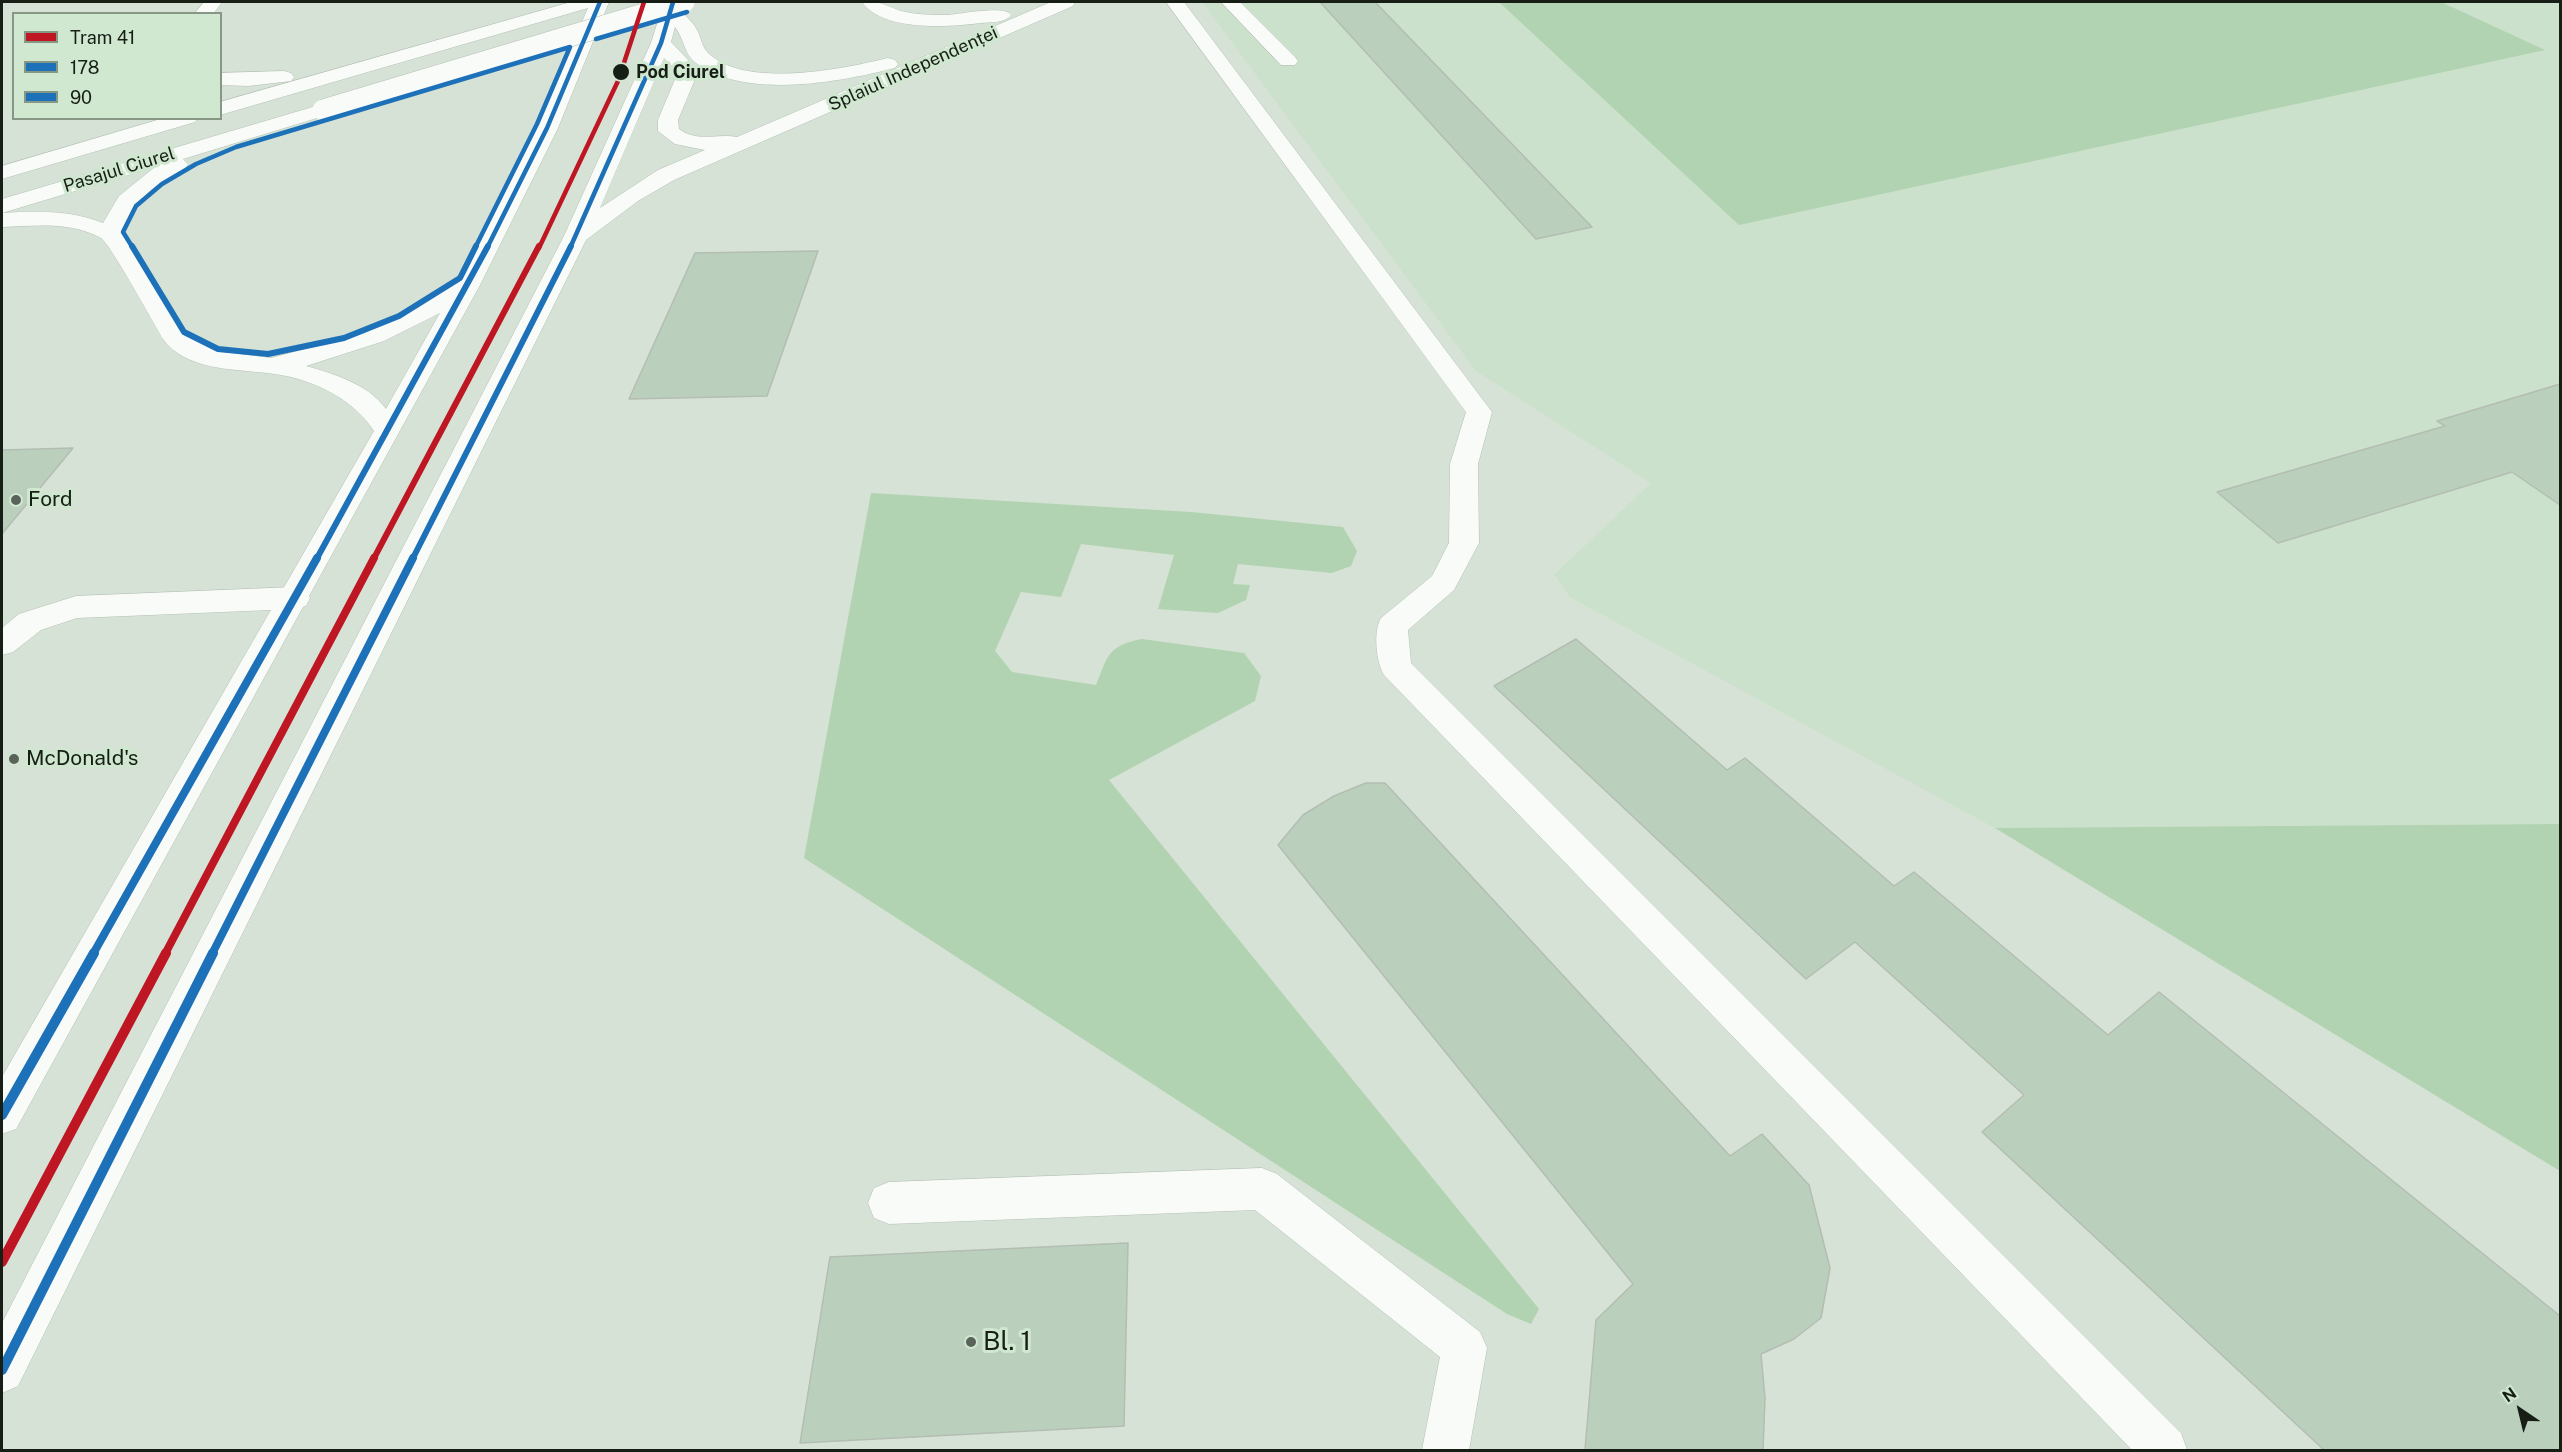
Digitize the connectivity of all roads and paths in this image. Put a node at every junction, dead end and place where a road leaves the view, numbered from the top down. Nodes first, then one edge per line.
1 (590, 2) edge
2 (600, 2) edge
3 (871, 2) edge
4 (1032, 2) edge
5 (1066, 2) edge
6 (1175, 2) edge
7 (1230, 2) edge
8 (676, 5) edge
9 (1002, 15) junction
10 (473, 35) junction
11 (661, 43) junction
12 (1288, 62) dead end
13 (222, 78) edge
14 (222, 108) edge
15 (181, 120) edge
16 (94, 124) dead end
17 (237, 135) junction
18 (761, 135) junction
19 (5, 172) edge
20 (2, 206) edge
21 (2, 220) edge
22 (112, 234) junction
23 (576, 236) junction
24 (468, 285) junction
25 (269, 365) junction
26 (387, 430) junction
27 (295, 598) junction
28 (2, 644) edge
29 (2, 1115) edge
30 (889, 1203) dead end
31 (2, 1371) edge
32 (1446, 1450) edge
33 (2164, 1450) edge

1 - 10 main road
2 - 24 main road
3 - 9 main road
4 - 9 main road
5 - 18 main road, Splaiul Independenței
6 - 33 main road
7 - 12 main road
8 - 9 main road
8 - 11 main road
8 - 17 main road, Pasajul Ciurel, bridge
10 - 13 main road
10 - 14 main road
11 - 18 main road, Splaiul Independenței
11 - 23 main road
15 - 19 main road, Pasajul Ciurel
16 - 19 main road
17 - 20 main road, Pasajul Ciurel
17 - 22 main road
18 - 23 main road, Splaiul Independenței
21 - 22 main road
22 - 25 main road
23 - 31 main road
24 - 25 main road
24 - 26 main road
25 - 26 main road
26 - 27 main road
27 - 28 main road
27 - 29 main road
30 - 32 main road

